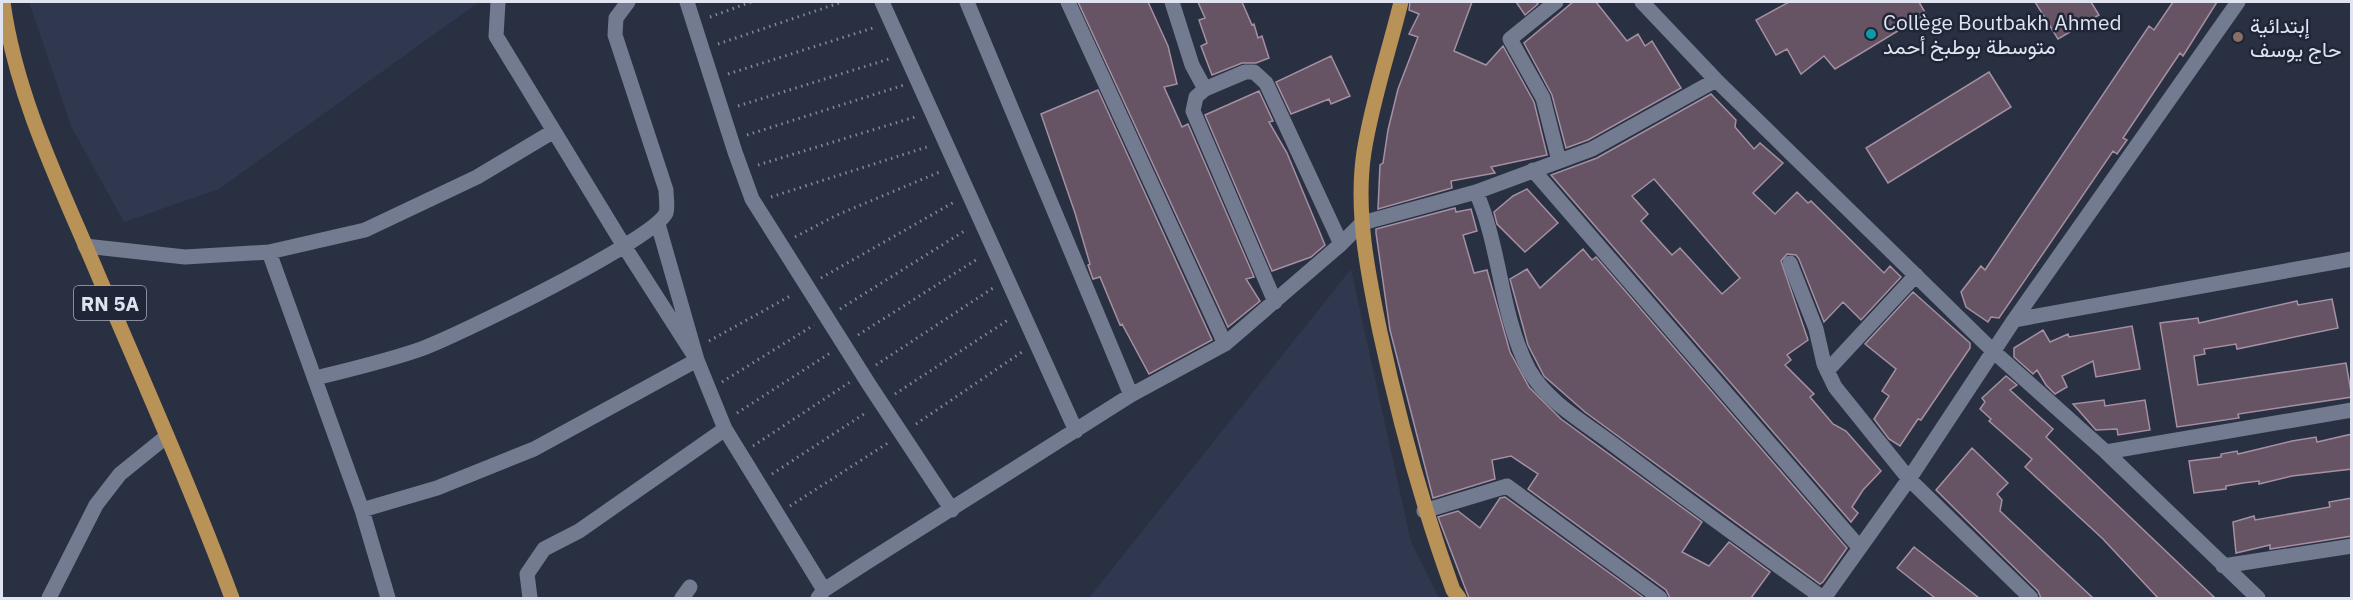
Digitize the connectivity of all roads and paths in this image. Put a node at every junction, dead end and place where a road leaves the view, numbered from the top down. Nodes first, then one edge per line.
1 (3, 2) edge
2 (498, 2) edge
3 (628, 2) edge
4 (687, 2) edge
5 (751, 2) edge
6 (842, 2) edge
7 (882, 2) edge
8 (968, 2) edge
9 (1068, 2) edge
10 (1172, 2) edge
11 (1401, 2) edge
12 (1556, 2) edge
13 (1642, 2) edge
14 (2238, 2) edge
15 (890, 22) junction
16 (694, 23) junction
17 (702, 49) junction
18 (904, 54) junction
19 (712, 79) junction
20 (1716, 80) junction
21 (916, 81) junction
22 (1205, 89) junction
23 (722, 111) junction
24 (930, 112) junction
25 (554, 131) junction
26 (731, 140) junction
27 (944, 142) junction
28 (1559, 161) junction
29 (955, 165) junction
30 (742, 170) junction
31 (1533, 170) junction
32 (1476, 192) junction
33 (968, 194) junction
34 (754, 202) junction
35 (980, 221) junction
36 (1362, 223) junction
37 (657, 224) junction
38 (1341, 244) junction
39 (780, 245) junction
40 (86, 246) junction
41 (624, 246) junction
42 (993, 249) junction
43 (269, 252) junction
44 (2352, 259) edge
45 (1790, 263) dead end
46 (1916, 275) junction
47 (1007, 279) junction
48 (807, 287) junction
49 (1275, 302) junction
50 (1022, 311) junction
51 (826, 318) junction
52 (2014, 321) junction
53 (1036, 342) junction
54 (844, 344) junction
55 (1225, 344) junction
56 (1994, 351) junction
57 (695, 355) junction
58 (1827, 370) junction
59 (862, 374) junction
60 (316, 378) junction
61 (709, 390) junction
62 (1131, 395) junction
63 (881, 403) junction
64 (2352, 410) edge
65 (724, 426) junction
66 (1076, 431) junction
67 (902, 434) junction
68 (167, 435) junction
69 (2106, 452) junction
70 (741, 454) junction
71 (1909, 479) junction
72 (759, 483) junction
73 (362, 510) junction
74 (952, 510) junction
75 (1425, 511) junction
76 (777, 514) junction
77 (2352, 546) edge
78 (1859, 547) junction
79 (2223, 566) junction
80 (821, 594) edge
81 (49, 598) edge
82 (232, 598) edge
83 (388, 598) edge
84 (530, 598) edge
85 (1459, 598) edge
86 (1660, 598) edge
87 (1823, 598) edge
88 (2031, 598) edge
89 (2258, 598) edge

1 - 40 main road, RN 5A
2 - 25 street
3 - 37 street
4 - 16 street
5 - 16 path
6 - 17 path
7 - 15 street
8 - 62 street
9 - 55 street
10 - 22 street
11 - 36 main road
12 - 28 street
13 - 20 street
14 - 52 street
15 - 18 street
15 - 19 path
16 - 17 street
17 - 19 street
18 - 21 street
18 - 23 path
19 - 23 street
20 - 28 street
20 - 46 street
21 - 24 street
21 - 26 path
22 - 38 street
22 - 49 street
23 - 26 street
24 - 27 street
24 - 30 path
25 - 41 street
25 - 43 street
26 - 30 street
27 - 29 street
27 - 34 path
28 - 31 street
29 - 33 street
29 - 39 path
30 - 34 street
31 - 32 street
31 - 78 street
32 - 36 street
32 - 87 street
33 - 35 street
33 - 48 path
34 - 39 street
35 - 42 street
35 - 51 path
36 - 38 street
36 - 75 main road
37 - 41 street
37 - 57 street
38 - 49 street
39 - 48 street
40 - 43 street
40 - 68 main road, RN 5A
41 - 57 street
41 - 60 street
42 - 47 street
42 - 54 path
43 - 60 street
44 - 52 street
45 - 58 street
46 - 56 street
46 - 58 street
47 - 50 street
47 - 59 path
48 - 51 street
48 - 57 path
49 - 55 street
50 - 53 street
50 - 63 path
51 - 54 street
51 - 61 path
52 - 56 street
53 - 66 street
53 - 67 path
54 - 59 street
54 - 65 path
55 - 62 street
56 - 69 street
56 - 71 street
57 - 61 street
57 - 73 street
58 - 71 street
59 - 63 street
59 - 70 path
60 - 73 street
61 - 65 street
62 - 66 street
63 - 67 street
63 - 72 path
64 - 69 street
65 - 70 street
65 - 84 street
66 - 74 street
67 - 74 street
67 - 76 path
68 - 81 street
68 - 82 main road, RN 5A
69 - 79 street
70 - 72 street
71 - 78 street
71 - 88 street
72 - 76 street
73 - 83 street
74 - 80 street
75 - 85 main road
75 - 86 street
76 - 80 street
77 - 79 street
78 - 87 street
79 - 89 street

